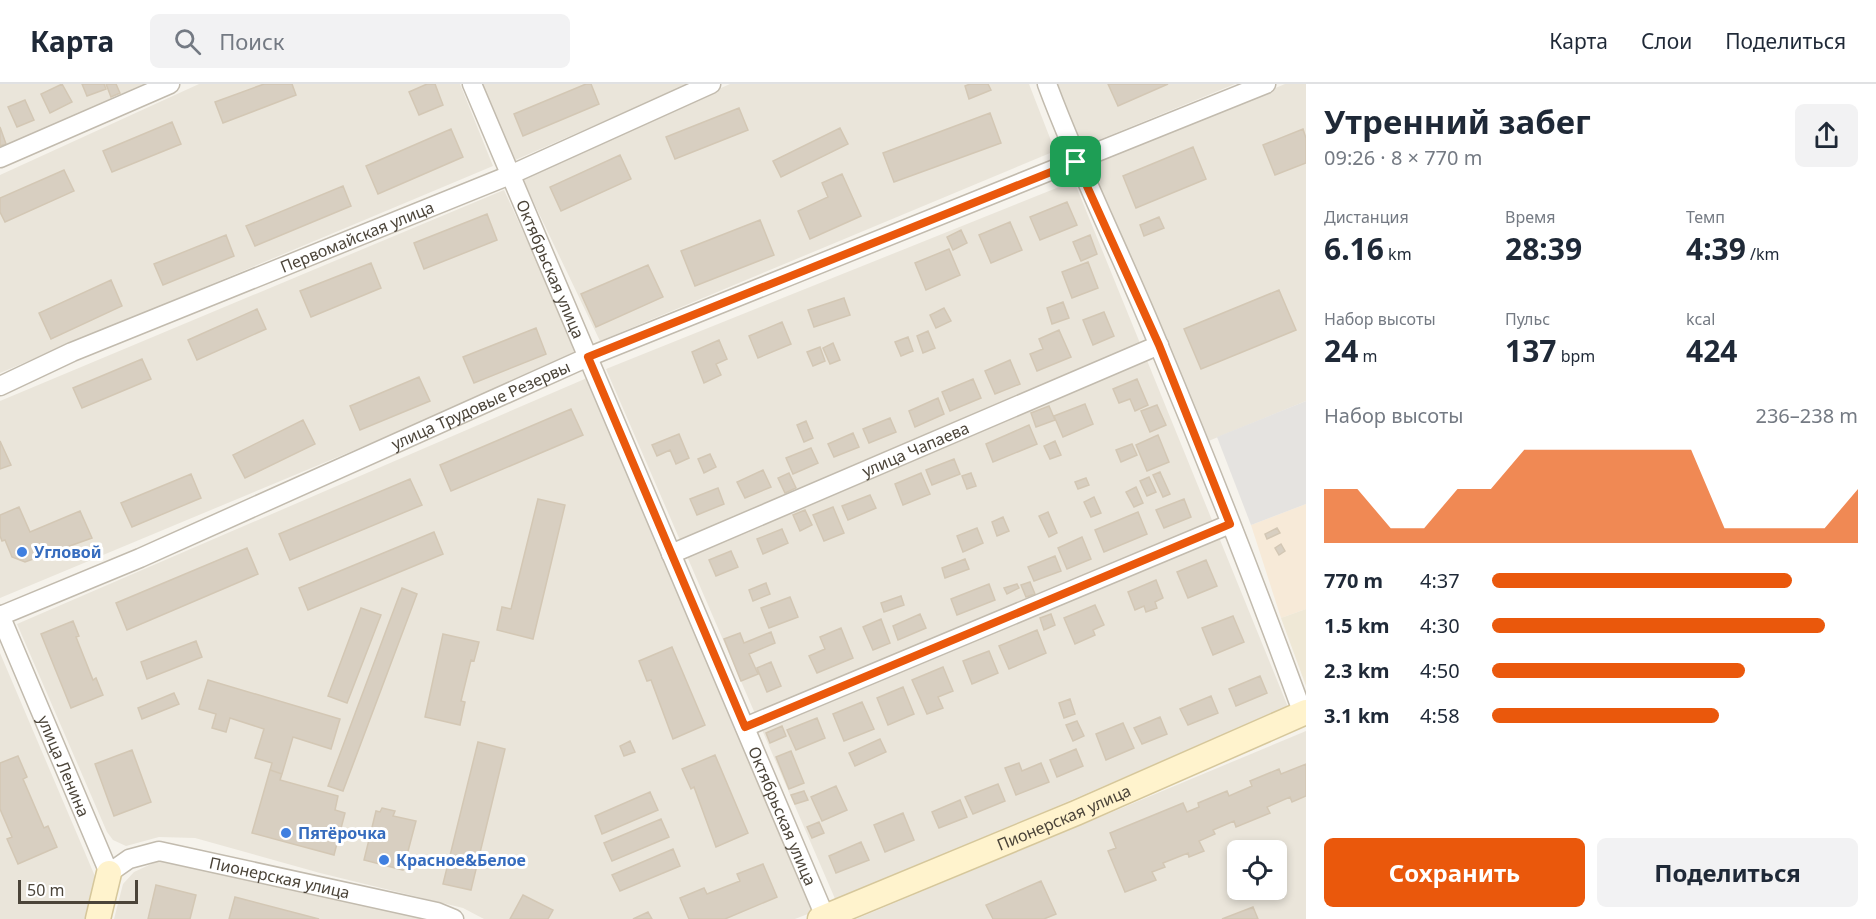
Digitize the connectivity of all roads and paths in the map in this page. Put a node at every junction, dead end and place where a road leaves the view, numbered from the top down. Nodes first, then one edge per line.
1 (170, 84) edge
2 (472, 84) edge
3 (711, 84) edge
4 (1047, 84) edge
5 (1266, 84) edge
6 (0, 158) edge
7 (1076, 162) junction
8 (510, 175) junction
9 (1159, 345) junction
10 (588, 357) junction
11 (0, 386) edge
12 (1230, 524) junction
13 (671, 554) junction
14 (0, 616) edge
15 (1305, 713) edge
16 (745, 727) junction
17 (109, 873) junction
18 (824, 918) edge
19 (98, 919) edge
20 (454, 919) edge

1 - 6 street
2 - 8 street, Октябрьская улица
3 - 8 street, Первомайская улица
4 - 7 street
5 - 7 street, улица Трудовые Резервы
7 - 9 street
7 - 10 street, улица Трудовые Резервы
8 - 10 street, Октябрьская улица
8 - 11 street, Первомайская улица
9 - 12 street
9 - 13 street, улица Чапаева
10 - 13 street, Октябрьская улица
10 - 14 street, улица Трудовые Резервы
12 - 15 street
12 - 16 street
13 - 16 street, Октябрьская улица
14 - 17 street, улица Ленина
15 - 18 street, Пионерская улица
16 - 18 street, Октябрьская улица
17 - 19 street
17 - 20 street, Пионерская улица

